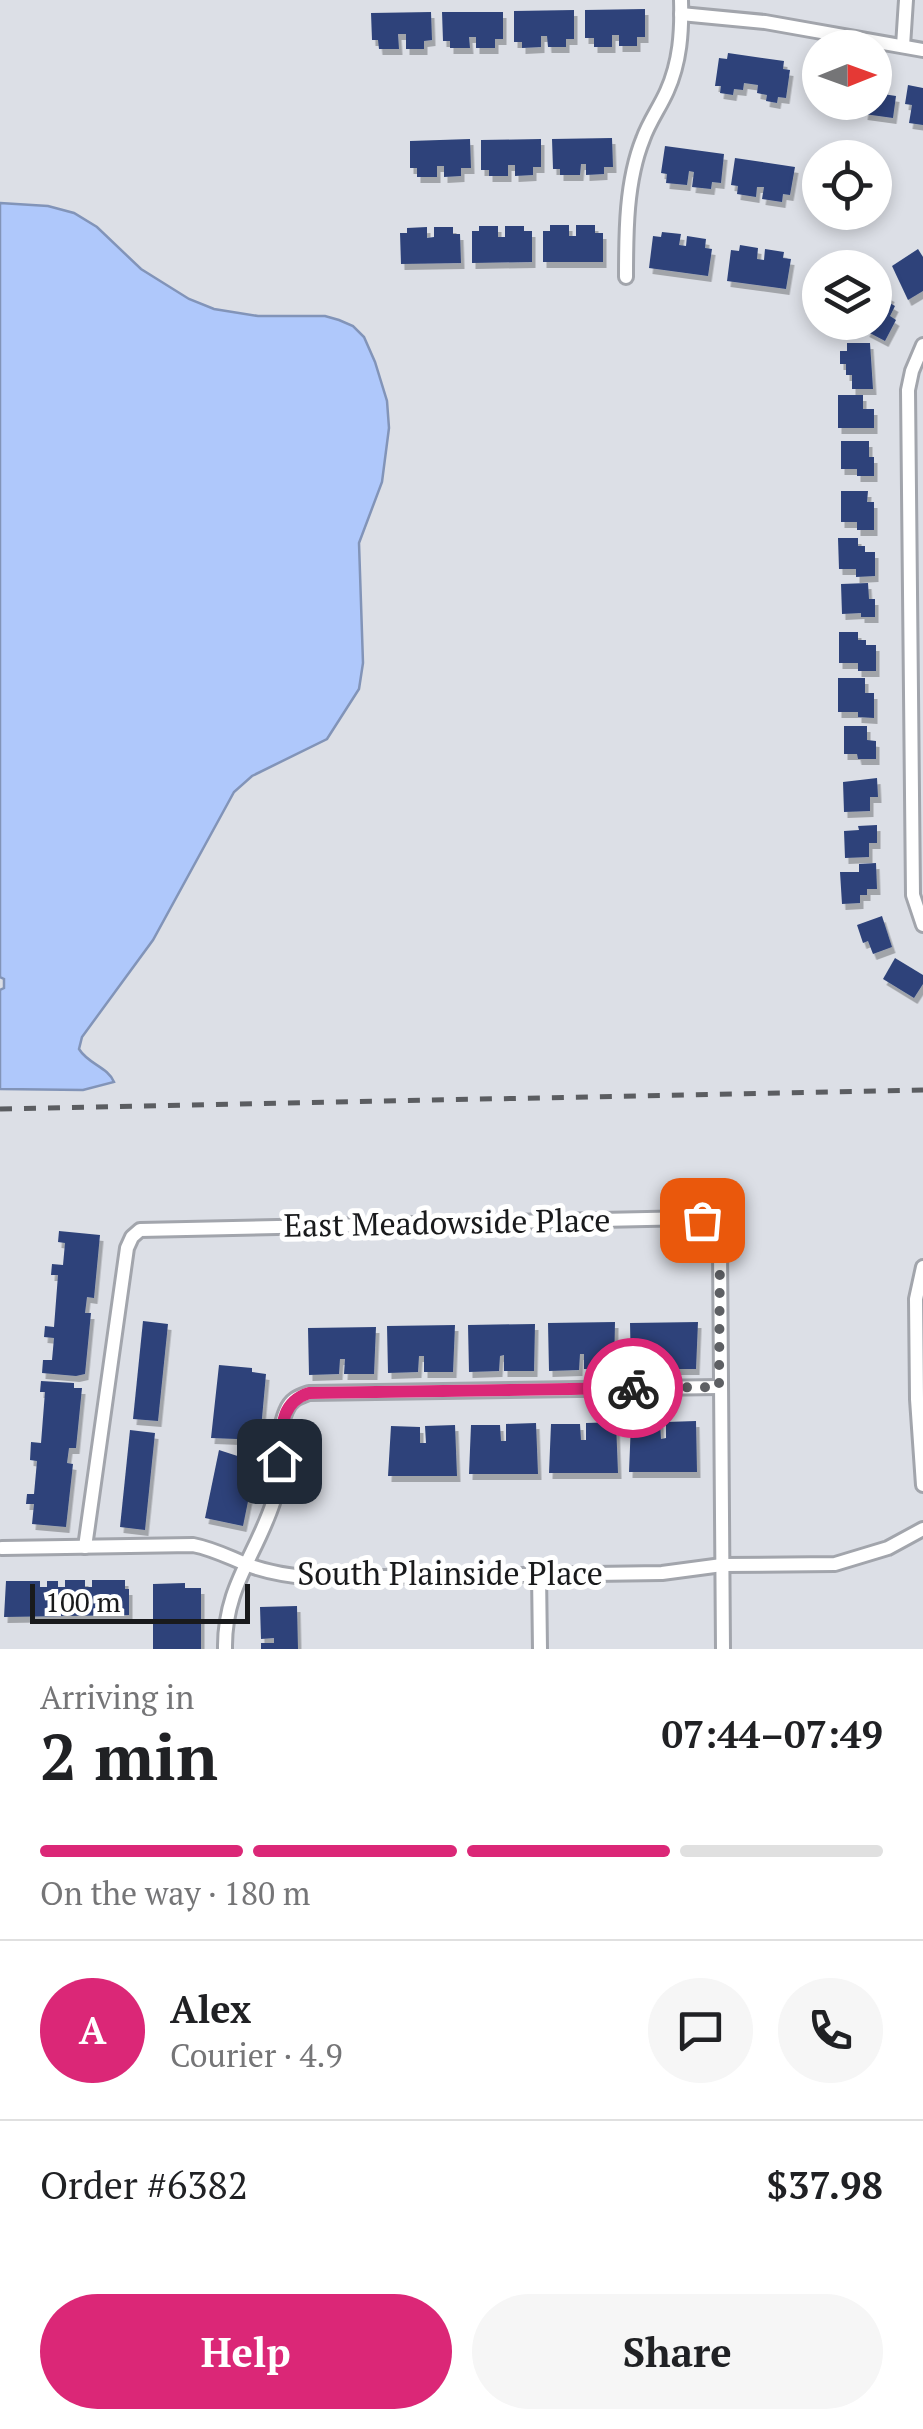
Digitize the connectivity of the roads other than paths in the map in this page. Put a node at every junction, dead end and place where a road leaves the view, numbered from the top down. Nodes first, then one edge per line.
1 (906, 0) edge
2 (681, 7) edge
3 (904, 46) junction
4 (923, 50) edge
5 (626, 277) dead end
6 (923, 346) edge
7 (923, 925) edge
8 (923, 1267) edge
9 (719, 1387) junction
10 (923, 1485) edge
11 (923, 1529) edge
12 (84, 1546) junction
13 (2, 1548) edge
14 (246, 1564) junction
15 (722, 1566) junction
16 (539, 1573) junction
17 (224, 1649) edge
18 (540, 1649) edge
19 (723, 1649) edge

1 - 3 street
2 - 3 street
2 - 5 street
3 - 4 street
6 - 7 street
8 - 10 street
9 - 12 street, East Meadowside Place
9 - 14 street
9 - 15 street, East Meadowside Place
11 - 15 street, South Plainside Place
12 - 13 street, South Plainside Place
12 - 14 street, South Plainside Place
14 - 16 street, South Plainside Place
14 - 17 street
15 - 16 street, South Plainside Place
15 - 19 street, East Meadowside Place
16 - 18 street

